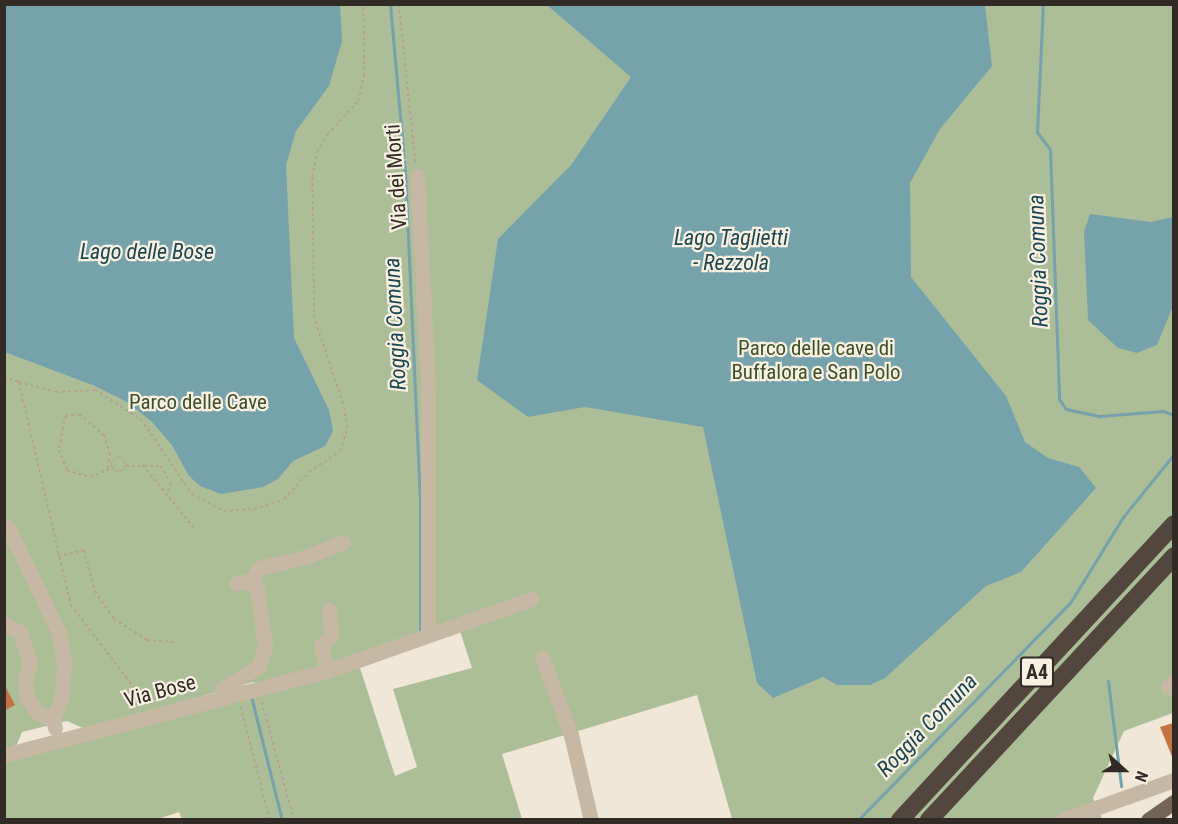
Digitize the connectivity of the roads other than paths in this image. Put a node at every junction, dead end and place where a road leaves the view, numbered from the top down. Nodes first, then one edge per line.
1 (417, 176) road end
2 (1173, 524) edge
3 (4, 528) edge
4 (343, 542) dead end
5 (1173, 556) edge
6 (532, 599) dead end
7 (329, 610) dead end
8 (4, 624) edge
9 (428, 635) junction
10 (542, 657) dead end
11 (327, 671) junction
12 (191, 704) junction
13 (52, 720) junction
14 (60, 740) junction
15 (4, 755) edge
16 (1173, 780) edge
17 (1173, 802) edge
18 (591, 819) edge
19 (900, 819) edge
20 (929, 819) edge
21 (1062, 819) edge
22 (1148, 819) edge

1 - 9 street, Via dei Morti
2 - 19 highway, A4
3 - 13 street
4 - 12 street
5 - 20 highway, A4
6 - 9 street, Via Bose
7 - 11 street
8 - 13 street
9 - 11 street, Via Bose
10 - 18 street
11 - 12 street, Via Bose
12 - 14 street, Via Bose
13 - 14 street
14 - 15 street, Via Bose
16 - 21 street
17 - 22 main road

